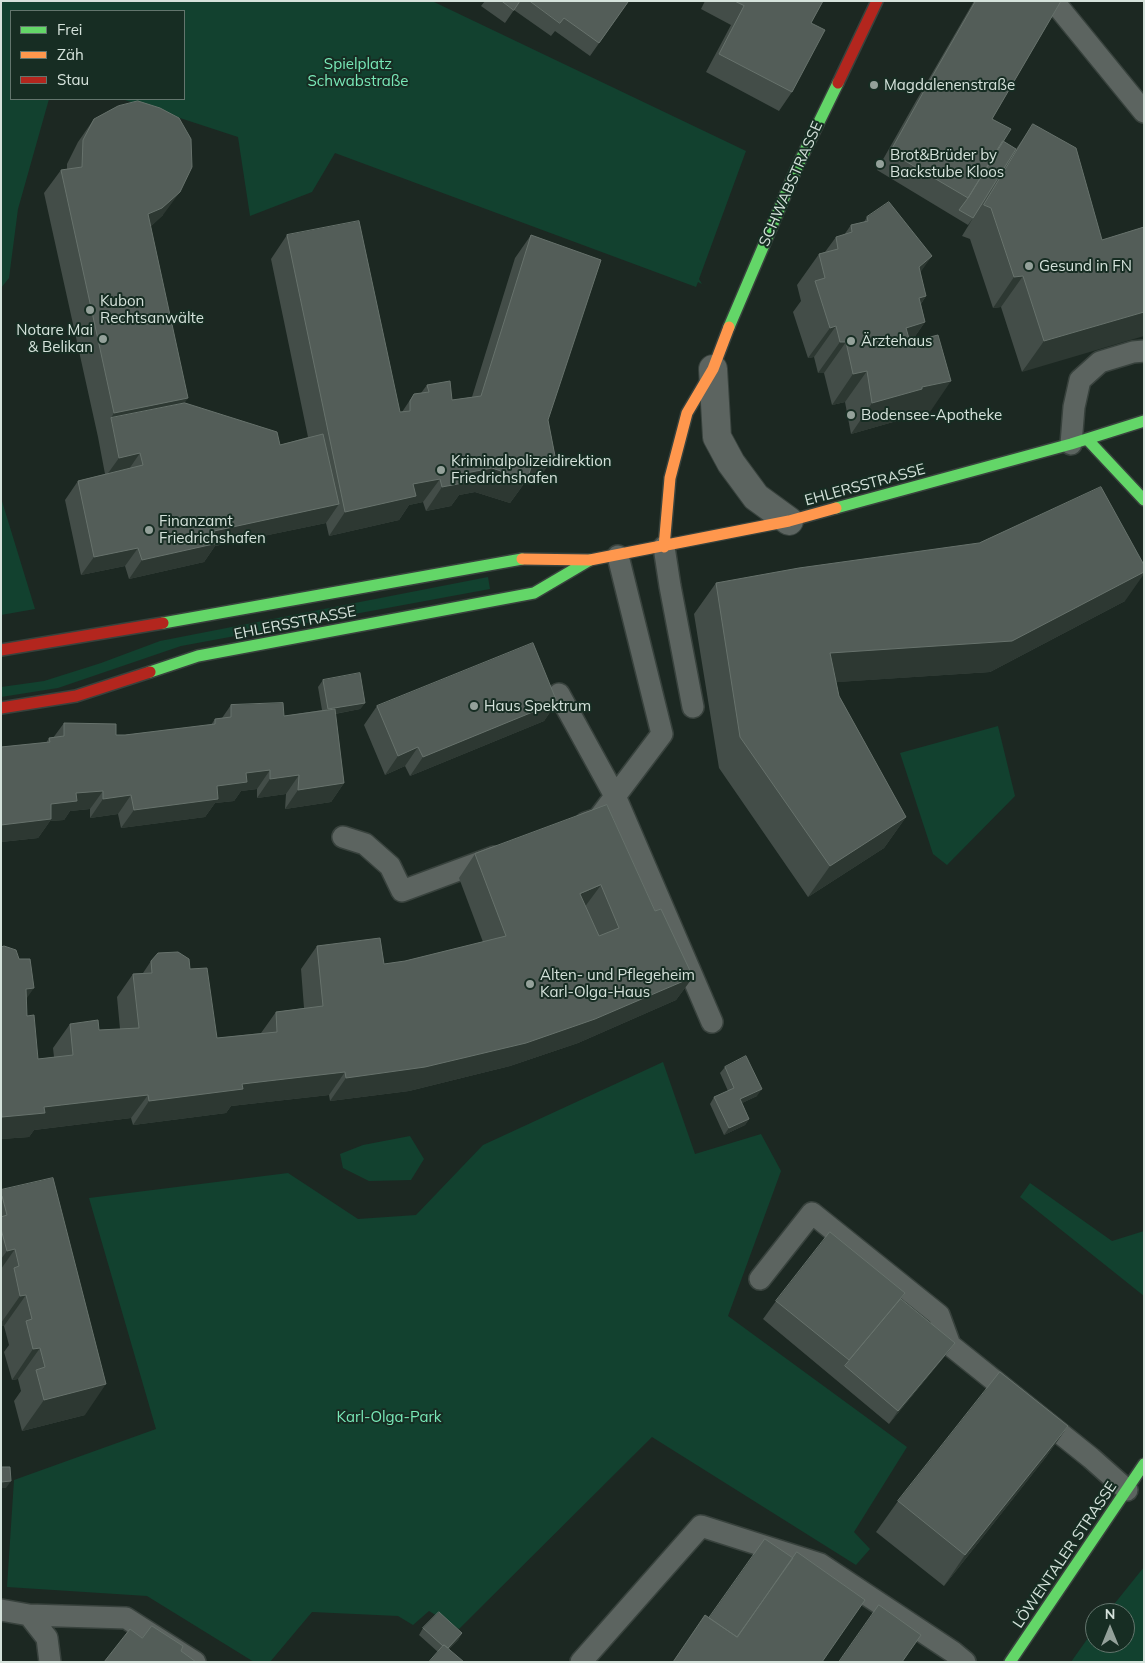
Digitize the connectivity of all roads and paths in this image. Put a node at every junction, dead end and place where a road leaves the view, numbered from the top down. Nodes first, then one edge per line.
1 (877, 1) edge
2 (1048, 1) edge
3 (1144, 112) edge
4 (1144, 351) edge
5 (713, 370) junction
6 (1144, 422) edge
7 (1079, 442) junction
8 (1144, 500) edge
9 (789, 521) junction
10 (664, 547) junction
11 (618, 556) junction
12 (590, 560) junction
13 (1, 650) edge
14 (559, 694) dead end
15 (693, 707) dead end
16 (1, 708) edge
17 (615, 796) junction
18 (570, 829) edge
19 (343, 837) dead end
20 (514, 849) edge
21 (712, 1022) dead end
22 (760, 1279) dead end
23 (1144, 1464) edge
24 (1127, 1490) junction
25 (1, 1610) edge
26 (29, 1615) junction
27 (50, 1662) edge
28 (195, 1662) edge
29 (581, 1662) edge
30 (965, 1662) edge
31 (1010, 1662) edge

1 - 5 street, SCHWABSTRASSE
2 - 3 lane
4 - 7 lane
5 - 9 street, SCHWABSTRASSE
5 - 10 street, SCHWABSTRASSE
6 - 7 street, EHLERSSTRASSE
7 - 8 street
7 - 9 street, EHLERSSTRASSE
9 - 10 street, EHLERSSTRASSE
10 - 11 street, EHLERSSTRASSE
10 - 15 lane
11 - 12 street, EHLERSSTRASSE
11 - 17 lane
12 - 13 street, EHLERSSTRASSE
12 - 16 street, EHLERSSTRASSE
14 - 17 lane
17 - 18 lane
17 - 21 lane
19 - 20 lane
22 - 24 lane
23 - 24 street, LÖWENTALER STRASSE
24 - 31 street, LÖWENTALER STRASSE
25 - 26 lane
26 - 27 lane
26 - 28 lane
29 - 30 lane

